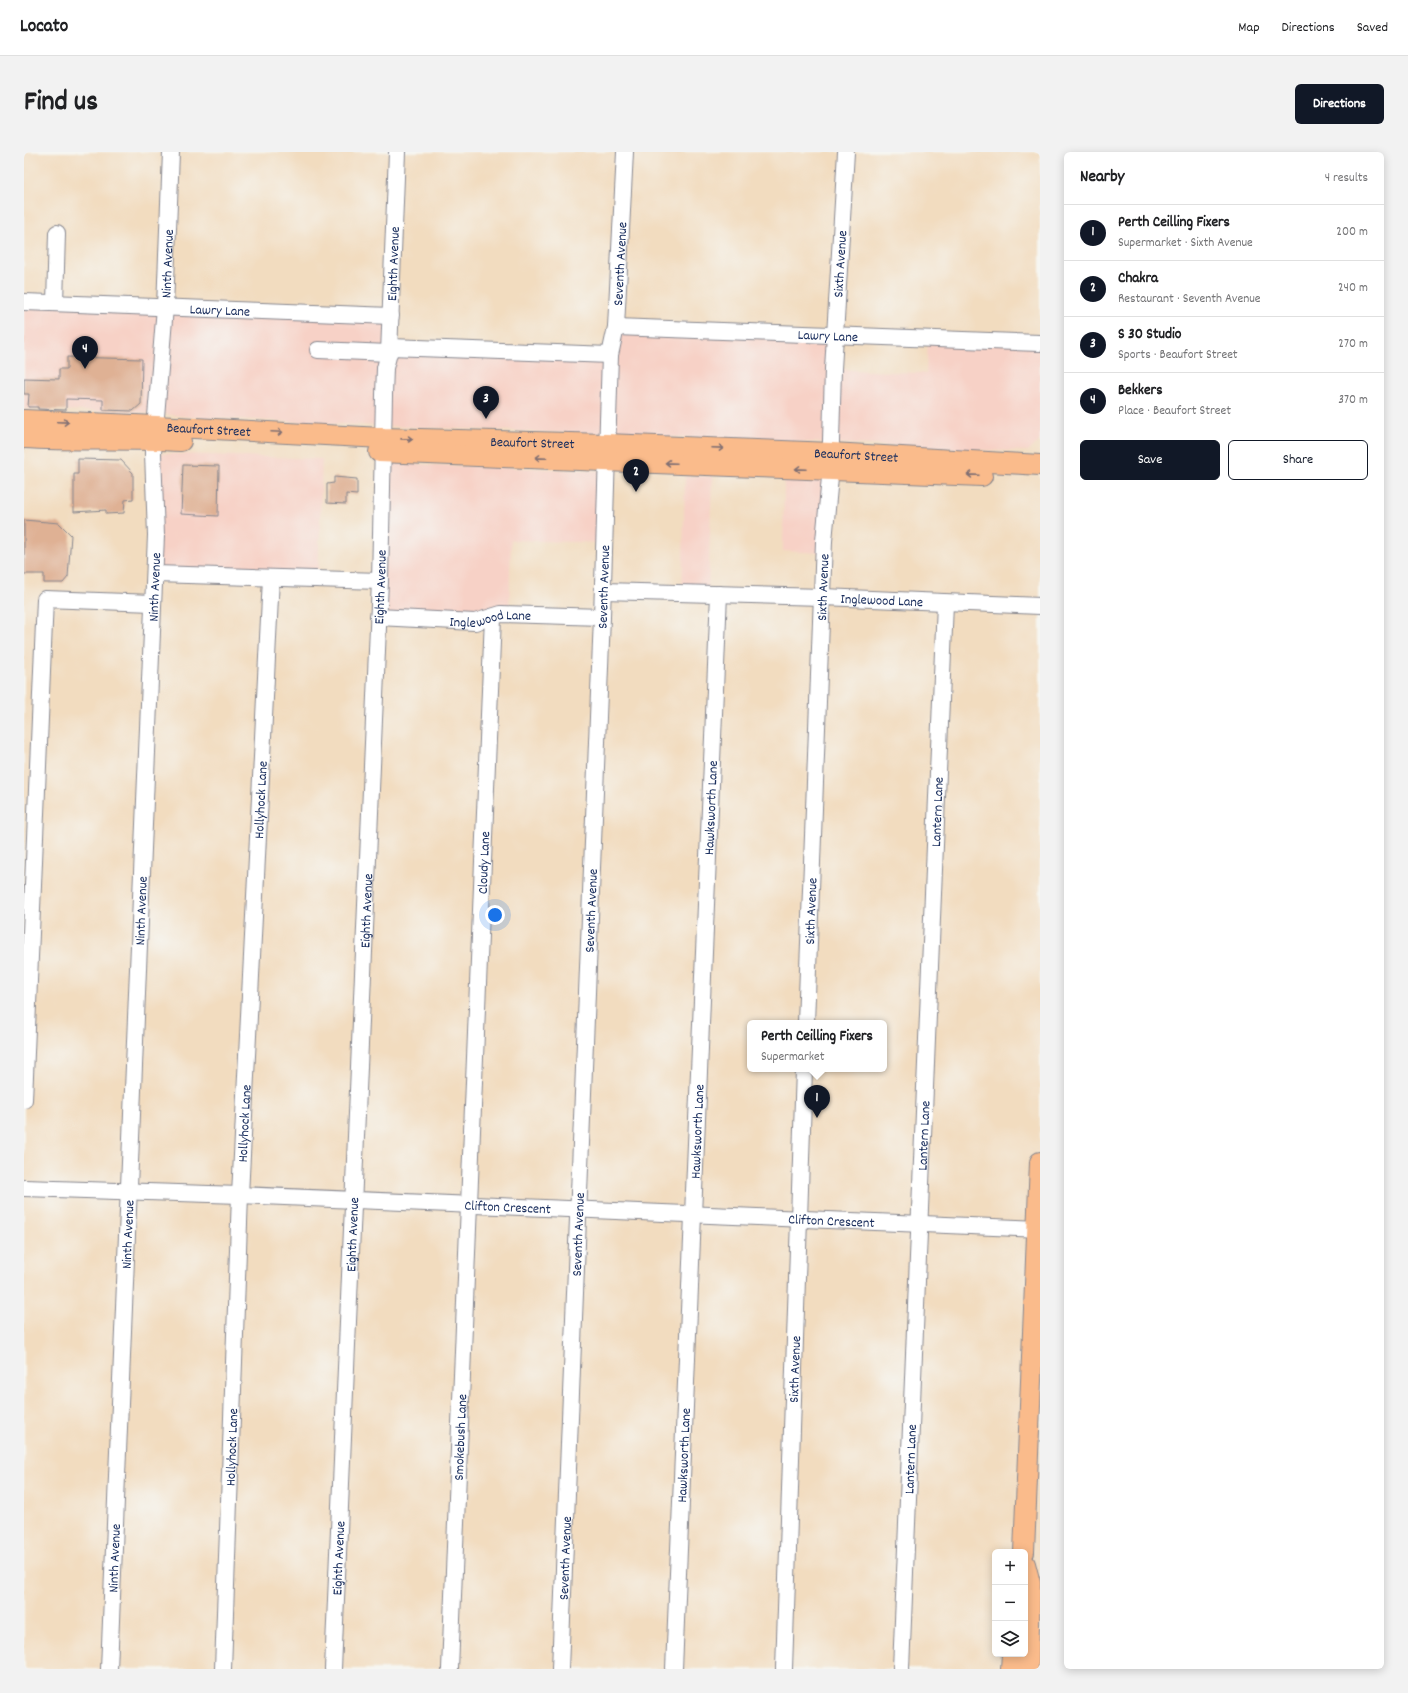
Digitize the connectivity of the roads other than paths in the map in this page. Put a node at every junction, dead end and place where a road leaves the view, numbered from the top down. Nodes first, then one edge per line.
1 (171, 152) edge
2 (397, 152) edge
3 (625, 152) edge
4 (846, 152) edge
5 (57, 233) dead end
6 (24, 302) edge
7 (55, 303) junction
8 (165, 307) junction
9 (391, 316) junction
10 (616, 327) junction
11 (835, 336) junction
12 (1040, 343) edge
13 (318, 350) dead end
14 (389, 350) junction
15 (610, 354) junction
16 (24, 420) edge
17 (155, 433) junction
18 (24, 438) edge
19 (382, 445) junction
20 (607, 452) junction
21 (831, 461) junction
22 (1040, 465) edge
23 (1040, 478) edge
24 (155, 574) junction
25 (271, 578) junction
26 (380, 581) junction
27 (603, 591) junction
28 (719, 594) junction
29 (822, 597) junction
30 (153, 603) junction
31 (945, 603) junction
32 (1040, 606) edge
33 (378, 617) junction
34 (493, 617) junction
35 (602, 617) junction
36 (806, 1020) edge
37 (804, 1072) edge
38 (24, 1100) edge
39 (1040, 1162) edge
40 (24, 1188) edge
41 (128, 1191) junction
42 (240, 1195) junction
43 (353, 1200) junction
44 (469, 1205) junction
45 (578, 1209) junction
46 (694, 1214) junction
47 (798, 1218) junction
48 (919, 1224) junction
49 (1039, 1229) edge
50 (1024, 1549) edge
51 (1028, 1575) edge
52 (1024, 1658) edge
53 (109, 1669) edge
54 (223, 1669) edge
55 (333, 1669) edge
56 (450, 1669) edge
57 (560, 1669) edge
58 (674, 1669) edge
59 (784, 1669) edge
60 (901, 1669) edge
61 (1011, 1669) edge

1 - 8 street, Ninth Avenue
2 - 9 street, Eighth Avenue
3 - 10 street, Seventh Avenue
4 - 11 street, Sixth Avenue
5 - 7 street
6 - 7 street, Lawry Lane
7 - 8 street, Lawry Lane
8 - 9 street, Lawry Lane
8 - 17 street, Ninth Avenue
9 - 14 street, Eighth Avenue
10 - 11 street, Lawry Lane
10 - 15 street, Seventh Avenue
11 - 12 street, Lawry Lane
11 - 21 street, Sixth Avenue
13 - 14 street
14 - 15 street
14 - 19 street, Eighth Avenue
15 - 20 street, Seventh Avenue
16 -> 17 main road, Beaufort Street
17 - 18 main road, Beaufort Street
17 - 19 main road, Beaufort Street
17 - 24 street, Ninth Avenue
19 - 20 main road, Beaufort Street
19 - 26 street, Eighth Avenue
20 - 21 main road, Beaufort Street
20 - 27 street, Seventh Avenue
21 - 22 main road, Beaufort Street
23 -> 21 main road, Beaufort Street
21 - 29 street, Sixth Avenue
24 - 25 street
24 - 30 street, Ninth Avenue
25 - 26 street
25 - 42 street, Hollyhock Lane
26 - 33 street, Eighth Avenue
27 - 28 street, Inglewood Lane
27 - 35 street, Seventh Avenue
28 - 29 street, Inglewood Lane
28 - 46 street, Hawksworth Lane
29 - 31 street, Inglewood Lane
29 - 36 street, Sixth Avenue
30 - 38 street
30 - 41 street, Ninth Avenue
31 - 32 street, Inglewood Lane
31 - 48 street, Lantern Lane
33 - 34 street, Inglewood Lane
33 - 43 street, Eighth Avenue
34 - 35 street, Inglewood Lane
34 - 44 street, Cloudy Lane
35 - 45 street, Seventh Avenue
37 - 47 street, Sixth Avenue
39 - 49 main road
40 - 41 street, Clifton Crescent
41 - 42 street, Clifton Crescent
41 - 53 street, Ninth Avenue
42 - 43 street, Clifton Crescent
42 - 54 street, Hollyhock Lane
43 - 44 street, Clifton Crescent
43 - 55 street, Eighth Avenue
44 - 45 street, Clifton Crescent
44 - 56 street, Smokebush Lane
45 - 46 street, Clifton Crescent
45 - 57 street, Seventh Avenue
46 - 47 street, Clifton Crescent
46 - 58 street, Hawksworth Lane
47 - 48 street, Clifton Crescent
47 - 59 street, Sixth Avenue
48 - 49 street, Clifton Crescent
48 - 60 street, Lantern Lane
49 - 50 main road
51 - 52 main road
52 - 61 main road

